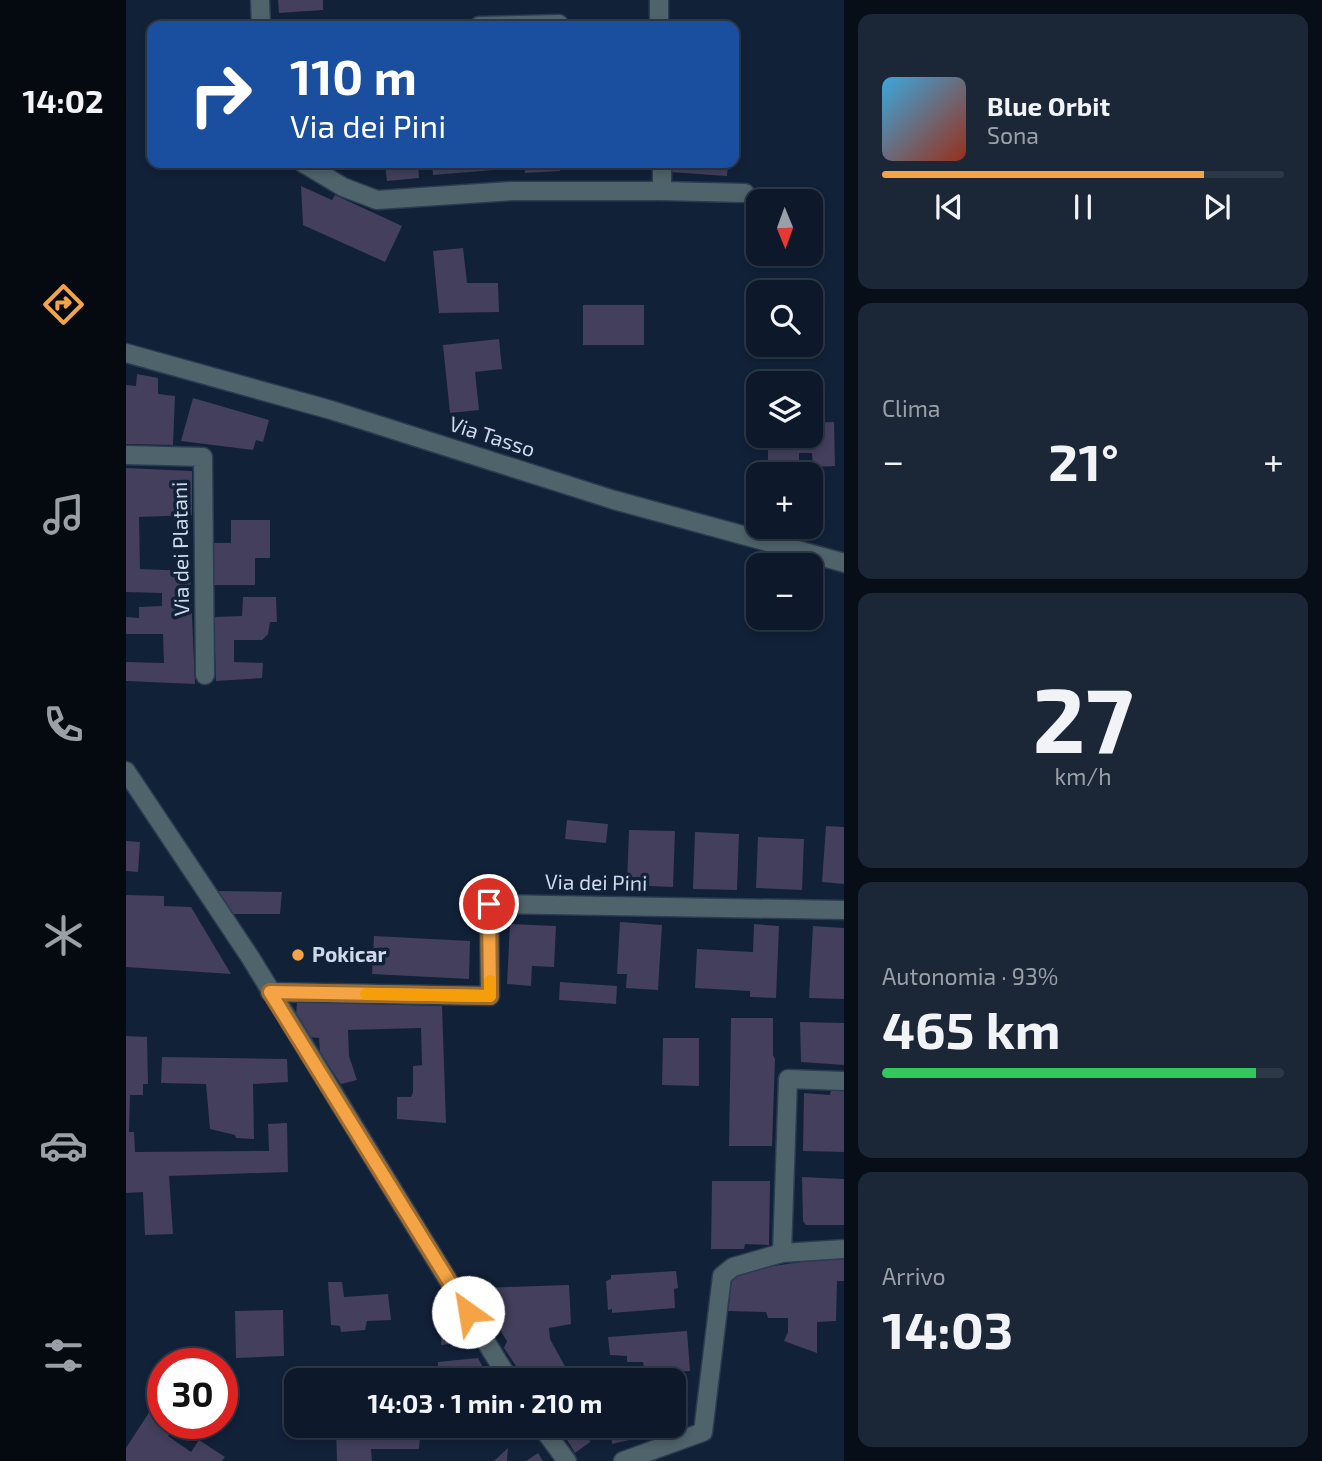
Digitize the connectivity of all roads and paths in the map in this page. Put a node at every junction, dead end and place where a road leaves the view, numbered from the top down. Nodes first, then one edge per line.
1 (260, 0) edge
2 (659, 0) edge
3 (261, 21) edge
4 (659, 21) edge
5 (311, 168) edge
6 (662, 168) edge
7 (663, 191) junction
8 (745, 193) dead end
9 (126, 353) edge
10 (126, 455) edge
11 (844, 563) edge
12 (205, 675) dead end
13 (126, 771) edge
14 (844, 910) edge
15 (270, 992) junction
16 (844, 1081) edge
17 (844, 1249) edge
18 (782, 1253) junction
19 (502, 1368) edge
20 (550, 1438) edge
21 (567, 1461) edge
22 (623, 1461) edge

1 - 3 street
2 - 4 street
5 - 7 street
6 - 7 street
7 - 8 street
9 - 11 street, Via Tasso
10 - 12 street, Via dei Platani
13 - 15 street
14 - 15 street, Via dei Pini
15 - 19 street
16 - 18 street
17 - 18 street
18 - 22 street
20 - 21 street

